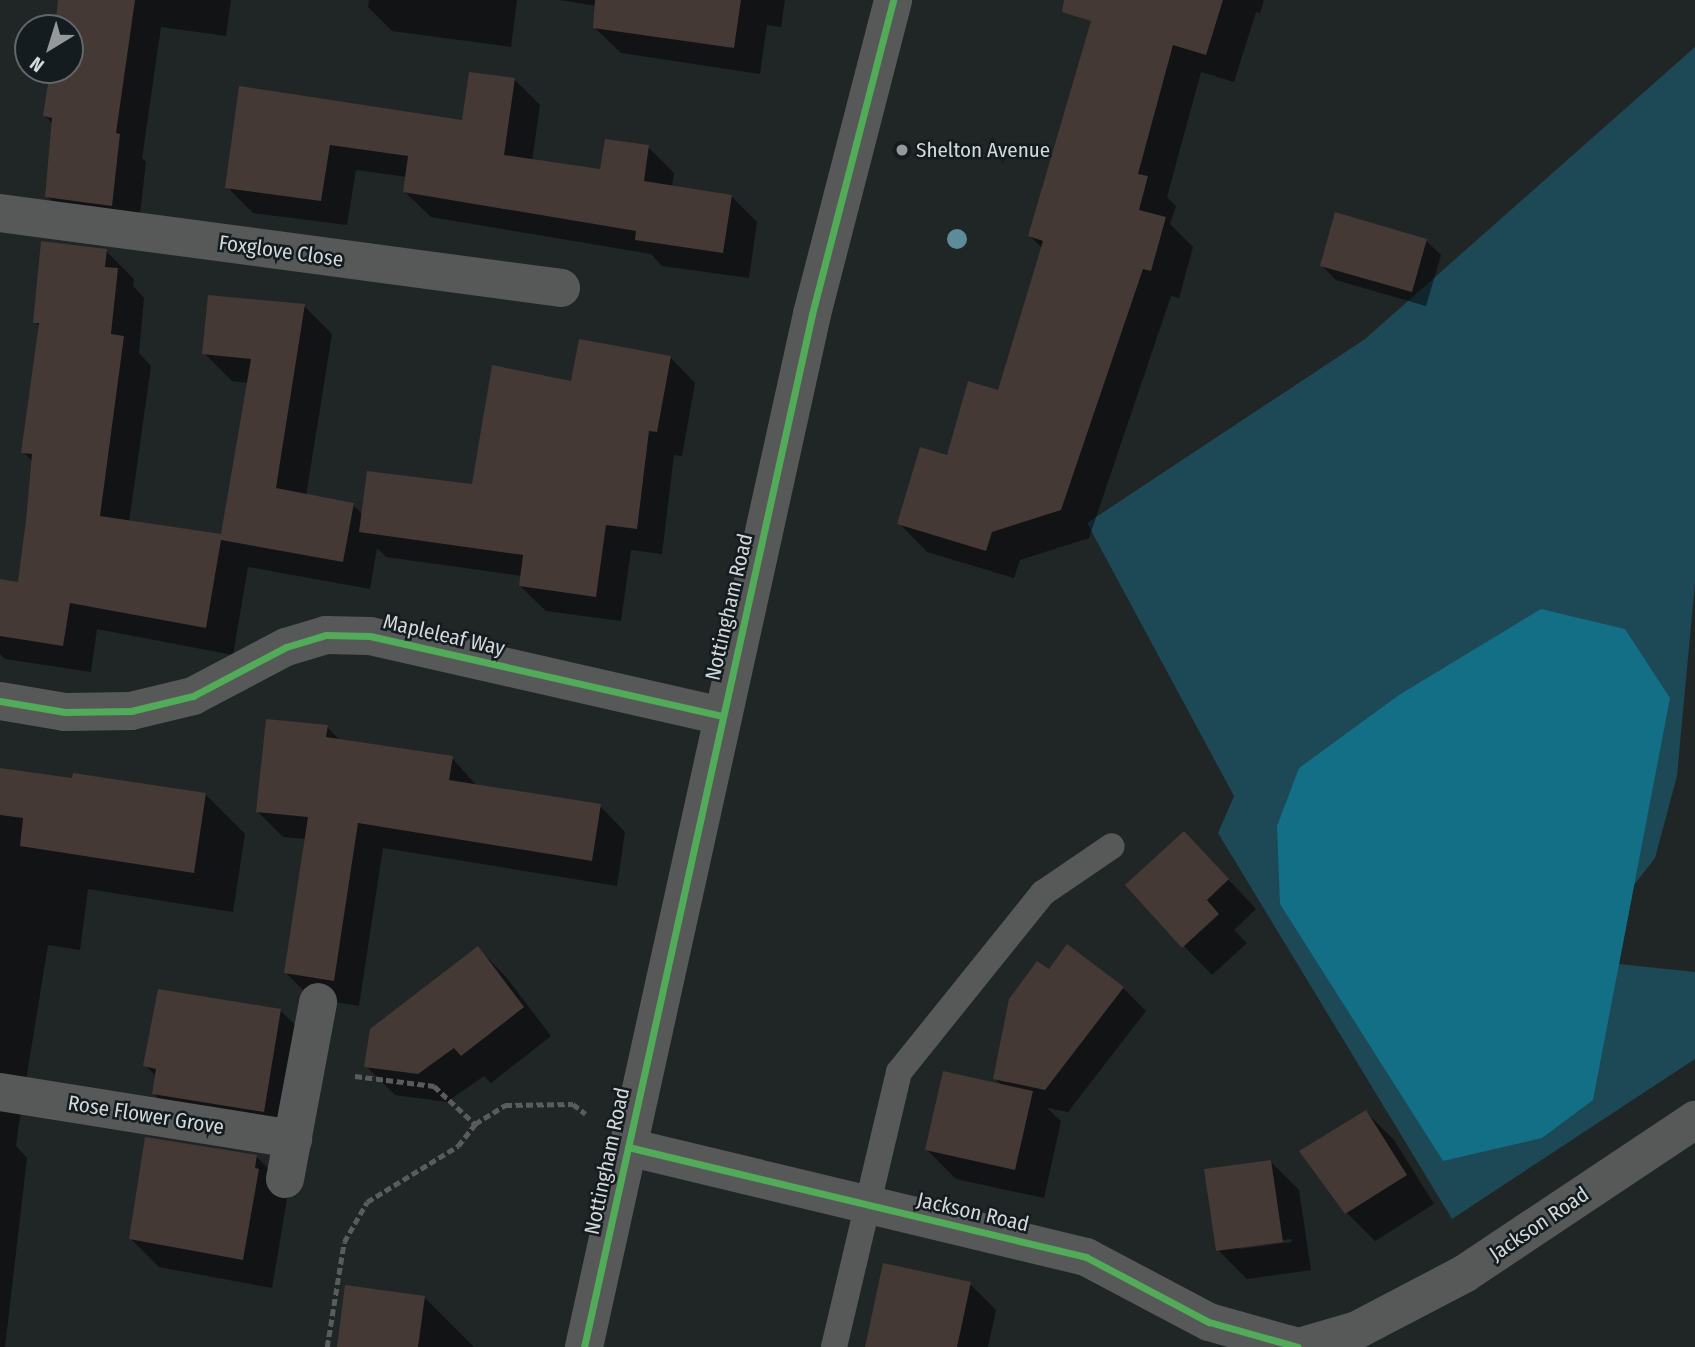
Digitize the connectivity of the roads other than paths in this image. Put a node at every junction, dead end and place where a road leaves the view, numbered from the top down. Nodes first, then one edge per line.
1 (893, 0) edge
2 (0, 213) edge
3 (561, 288) dead end
4 (0, 701) edge
5 (723, 716) junction
6 (1112, 846) dead end
7 (318, 1002) dead end
8 (0, 1092) edge
9 (1695, 1120) edge
10 (293, 1139) junction
11 (628, 1147) junction
12 (285, 1180) dead end
13 (866, 1205) junction
14 (584, 1347) edge
15 (834, 1347) edge
16 (1298, 1347) edge

1 - 5 street, Nottingham Road
2 - 3 street, Foxglove Close
4 - 5 street, Mapleleaf Way
5 - 11 street, Nottingham Road
6 - 13 lane
7 - 10 street
8 - 10 street, Rose Flower Grove
9 - 16 street, Jackson Road
10 - 12 street
11 - 13 street, Jackson Road
11 - 14 street, Nottingham Road
13 - 15 lane
13 - 16 street, Jackson Road

